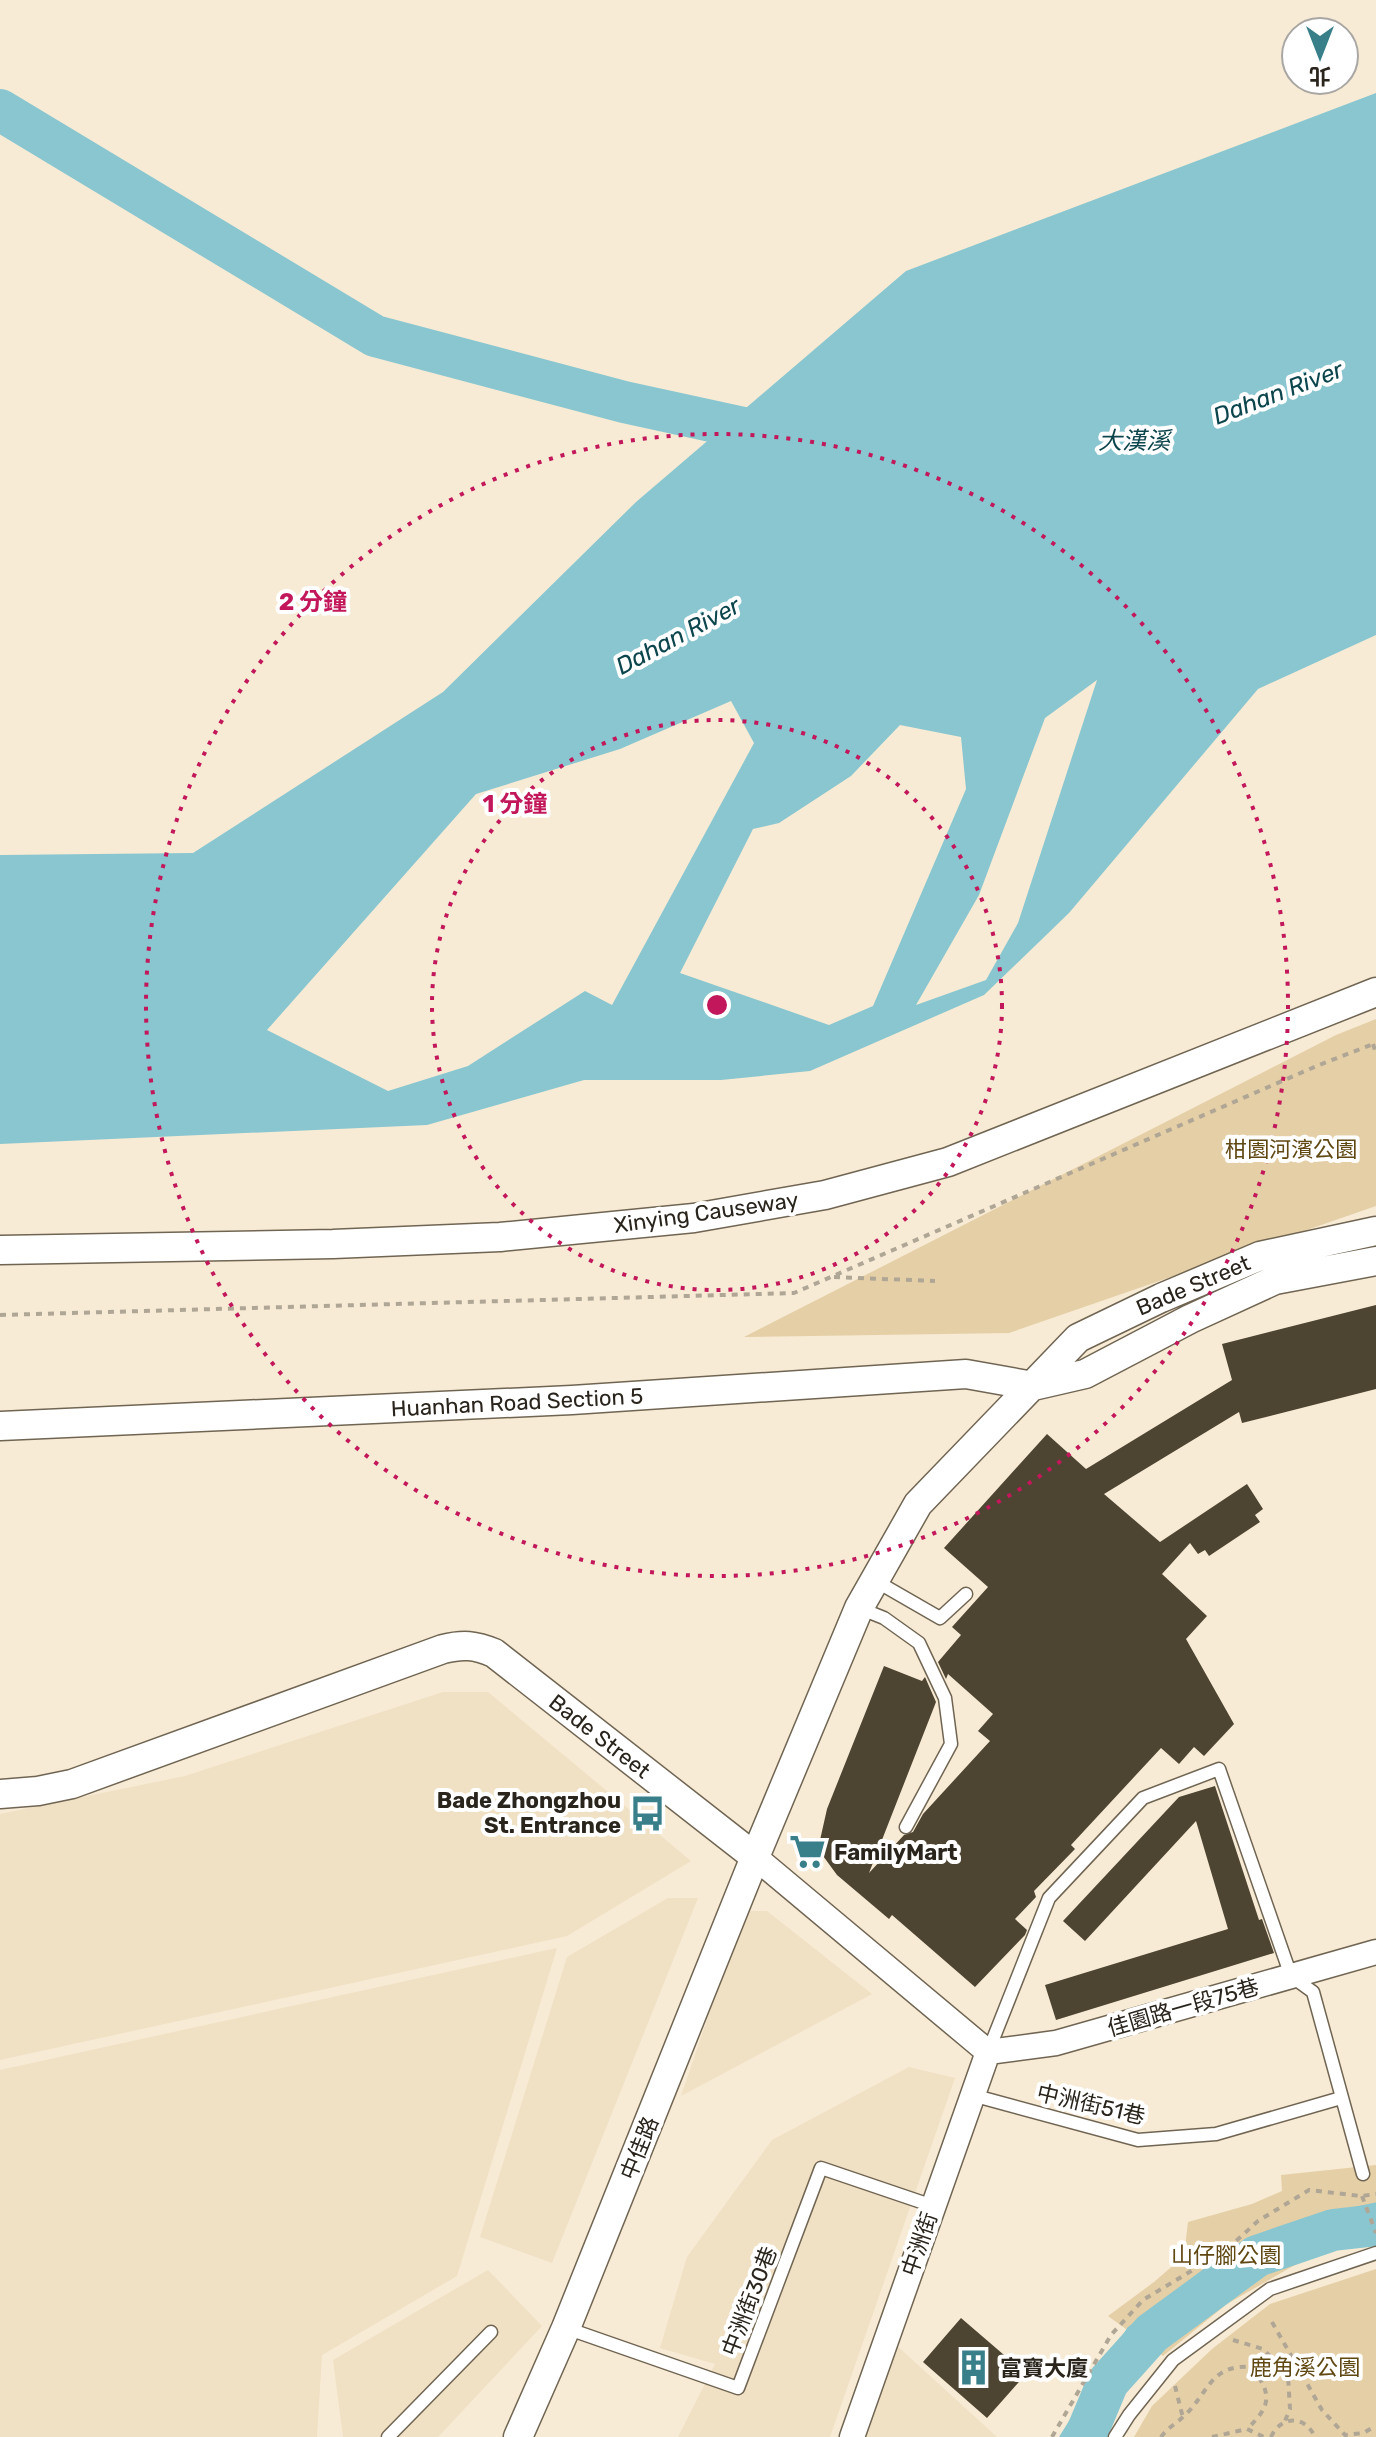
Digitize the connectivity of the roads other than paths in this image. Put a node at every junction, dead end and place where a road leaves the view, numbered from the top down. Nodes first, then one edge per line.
1 (1376, 992) edge
2 (1376, 1212) edge
3 (1376, 1231) edge
4 (0, 1250) edge
5 (1260, 1256) junction
6 (1376, 1261) edge
7 (1033, 1386) junction
8 (0, 1426) edge
9 (874, 1580) junction
10 (966, 1594) dead end
11 (859, 1608) junction
12 (0, 1794) edge
13 (906, 1827) dead end
14 (755, 1857) junction
15 (1376, 1952) edge
16 (1291, 1976) junction
17 (988, 2052) junction
18 (972, 2095) junction
19 (1341, 2098) junction
20 (1363, 2174) dead end
21 (933, 2206) junction
22 (1376, 2253) edge
23 (566, 2328) junction
24 (491, 2332) dead end
25 (388, 2437) edge
26 (518, 2437) edge
27 (852, 2437) edge
28 (1115, 2437) edge

1 - 4 street, Xinying Causeway
2 - 5 street
3 - 5 street, Bade Street
5 - 7 street, Bade Street
6 - 7 street, Bade Street
7 - 8 street, Huanhan Road Section 5
7 - 9 street, Bade Street
9 - 10 lane
9 - 11 street, Bade Street
11 - 13 lane
11 - 14 street, Bade Street
12 - 14 street, Bade Street
14 - 17 street
14 - 23 street, 中佳路
15 - 16 street, 佳園路一段75巷
16 - 17 street, 佳園路一段75巷
16 - 17 lane
16 - 19 lane
17 - 18 street, 中洲街
18 - 19 lane, 中洲街51巷
18 - 21 street, 中洲街
19 - 20 lane
21 - 23 lane, 中洲街30巷
21 - 27 street, 中洲街
22 - 28 lane
23 - 26 street, 中佳路
24 - 25 lane

